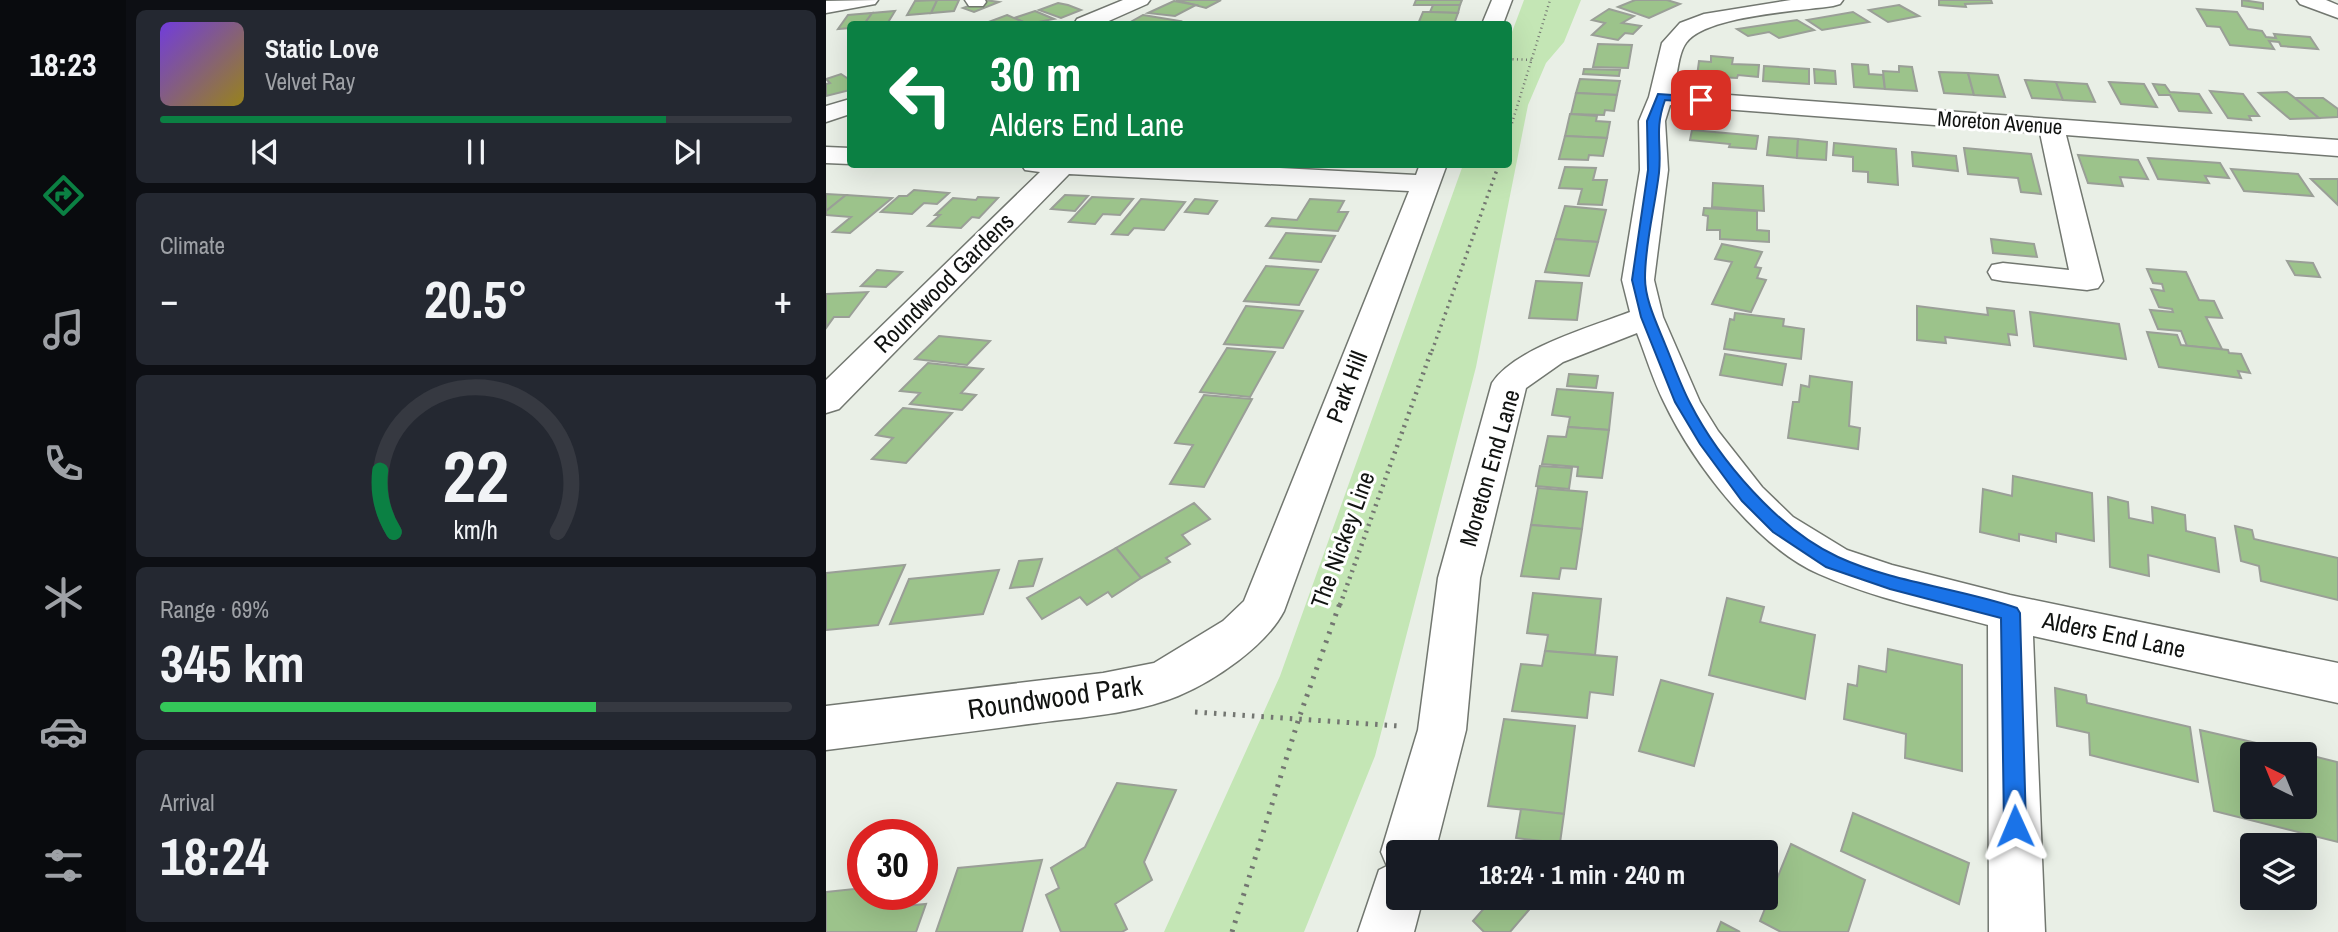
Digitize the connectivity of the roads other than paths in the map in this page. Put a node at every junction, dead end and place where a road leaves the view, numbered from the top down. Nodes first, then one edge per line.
1 (868, 0) edge
2 (1140, 0) edge
3 (1502, 0) edge
4 (1833, 0) edge
5 (2307, 0) edge
6 (826, 7) edge
7 (1092, 21) edge
8 (1494, 21) edge
9 (2336, 22) edge
10 (1661, 97) junction
11 (847, 107) edge
12 (826, 114) edge
13 (2050, 127) junction
14 (2338, 148) edge
15 (826, 155) edge
16 (847, 156) edge
17 (1045, 168) edge
18 (1175, 168) edge
19 (1429, 174) edge
20 (2003, 272) dead end
21 (1647, 317) junction
22 (826, 401) edge
23 (1262, 611) joint
24 (2010, 613) junction
25 (2338, 683) edge
26 (826, 728) edge
27 (1411, 840) edge
28 (1392, 910) edge
29 (1386, 932) edge
30 (2017, 932) edge

1 - 6 street
2 - 7 street
3 - 8 street
4 - 10 street
5 - 9 street
10 - 13 street, Moreton Avenue
10 - 21 street
11 - 12 street
13 - 14 street, Moreton Avenue
13 - 20 street
15 - 16 street
17 - 22 street, Roundwood Gardens
18 - 19 street
19 - 23 street, Park Hill
21 - 24 street, Alders End Lane
21 - 27 street, Moreton End Lane
23 - 26 street, Roundwood Park
24 - 25 street, Alders End Lane
24 - 30 street
28 - 29 street

